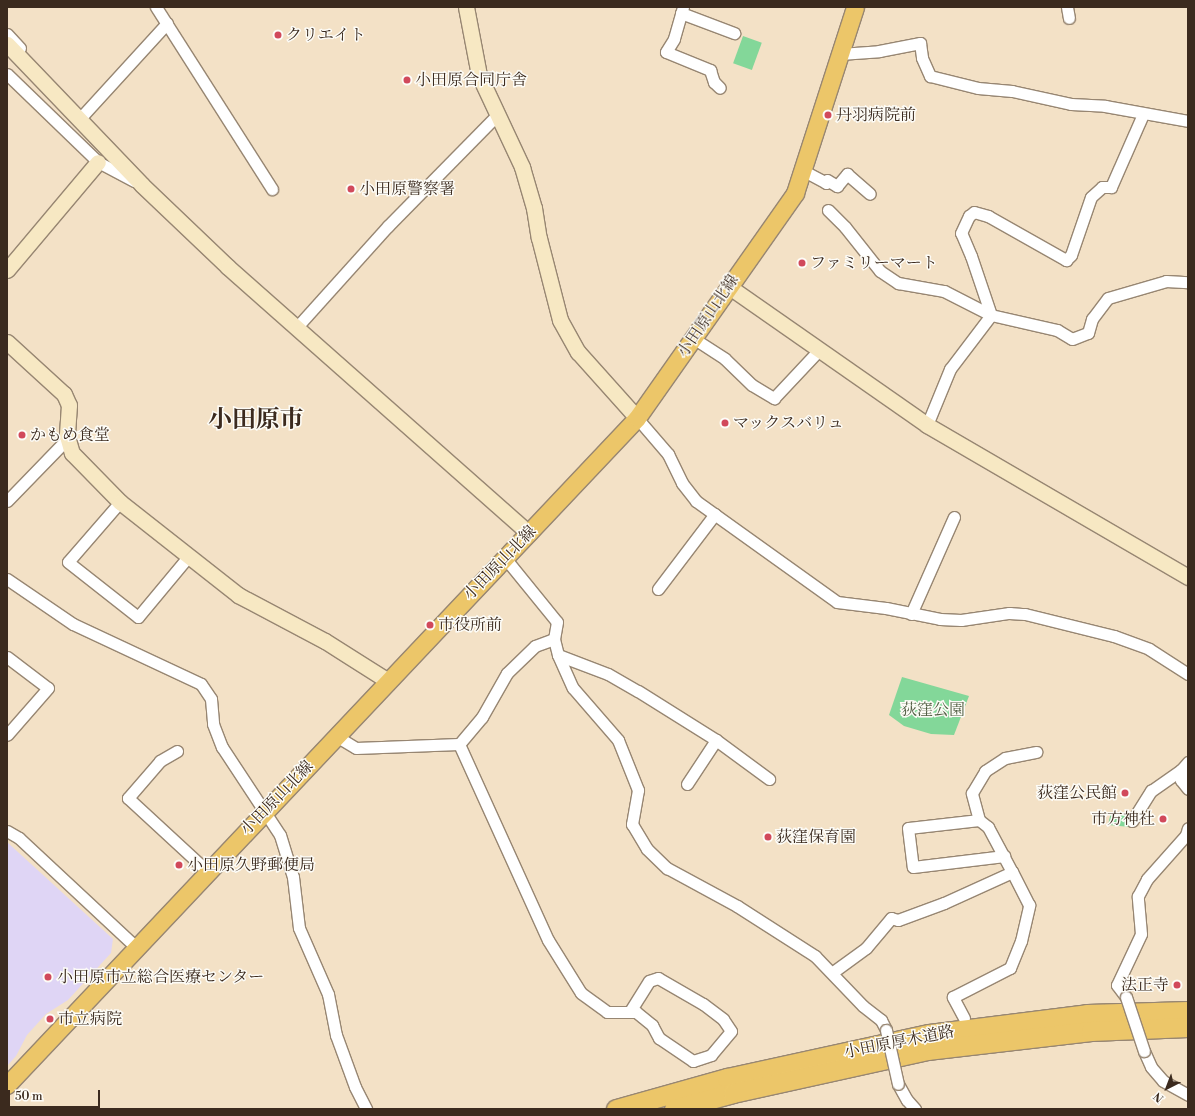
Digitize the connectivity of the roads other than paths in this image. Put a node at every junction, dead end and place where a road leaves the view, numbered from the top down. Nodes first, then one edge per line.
1 (156, 7) edge
2 (466, 7) edge
3 (855, 7) edge
4 (682, 10) edge
5 (167, 23) junction
6 (734, 33) dead end
7 (7, 34) edge
8 (7, 44) edge
9 (840, 54) junction
10 (7, 74) edge
11 (720, 88) dead end
12 (84, 114) junction
13 (1143, 114) junction
14 (497, 115) junction
15 (1188, 121) edge
16 (98, 162) junction
17 (802, 170) junction
18 (142, 185) junction
19 (272, 189) dead end
20 (870, 194) dead end
21 (828, 210) dead end
22 (7, 270) edge
23 (1188, 282) edge
24 (728, 286) junction
25 (991, 315) junction
26 (296, 328) junction
27 (693, 338) junction
28 (7, 342) edge
29 (819, 350) junction
30 (637, 418) junction
31 (927, 425) junction
32 (68, 438) junction
33 (7, 501) edge
34 (120, 502) junction
35 (715, 514) junction
36 (954, 517) dead end
37 (529, 533) junction
38 (188, 557) junction
39 (505, 558) junction
40 (1188, 577) edge
41 (7, 579) edge
42 (658, 589) dead end
43 (911, 614) junction
44 (554, 639) junction
45 (558, 655) junction
46 (7, 657) edge
47 (1188, 674) edge
48 (388, 681) junction
49 (7, 735) edge
50 (336, 736) junction
51 (716, 740) junction
52 (459, 744) junction
53 (177, 752) dead end
54 (1036, 752) dead end
55 (1185, 766) edge
56 (769, 779) dead end
57 (687, 784) dead end
58 (1188, 790) edge
59 (266, 811) junction
60 (979, 820) junction
61 (1132, 821) dead end
62 (1188, 828) edge
63 (7, 831) edge
64 (1004, 856) junction
65 (207, 871) junction
66 (1012, 872) junction
67 (136, 947) junction
68 (833, 972) junction
69 (1188, 1011) edge
70 (630, 1012) junction
71 (964, 1018) dead end
72 (1188, 1027) edge
73 (7, 1085) edge
74 (1188, 1095) edge
75 (366, 1109) edge
76 (616, 1109) edge
77 (674, 1109) edge
78 (916, 1109) edge

1 - 5 street
2 - 14 street
3 - 9 main road, 小田原山北線
4 - 6 street
4 - 11 street
5 - 12 street
5 - 19 street
7 - 12 street
8 - 18 street
9 - 13 street
9 - 17 main road, 小田原山北線
10 - 16 street
12 - 18 street
13 - 15 street
13 - 25 street
14 - 26 street
14 - 30 street
16 - 18 street
16 - 22 street
17 - 20 street
17 - 24 main road, 小田原山北線
18 - 26 street
21 - 25 street
23 - 25 street
24 - 27 main road, 小田原山北線
24 - 29 street
25 - 31 street
26 - 37 street
27 - 29 street
27 - 30 main road, 小田原山北線
28 - 32 street
29 - 31 street
30 - 35 street
30 - 37 main road, 小田原山北線
31 - 40 street
32 - 33 street
32 - 34 street
34 - 38 street
34 - 38 street
35 - 42 street
35 - 43 street
36 - 43 street
37 - 39 main road, 小田原山北線
38 - 48 street
39 - 44 street
39 - 48 main road, 小田原山北線
41 - 59 street
43 - 47 street
44 - 45 street
44 - 52 street
45 - 51 street
45 - 68 street
46 - 49 street
48 - 50 main road, 小田原山北線
50 - 52 street
50 - 59 main road, 小田原山北線
51 - 56 street
51 - 57 street
52 - 70 street
53 - 65 street
54 - 60 street
55 - 58 street
55 - 61 street
59 - 65 main road, 小田原山北線
59 - 75 street
60 - 64 street
60 - 64 street
62 - 74 street, bridge
63 - 67 street
64 - 66 street
65 - 67 main road, 小田原山北線
66 - 68 street
66 - 71 street
67 - 73 main road, 小田原山北線
68 - 78 street, bridge
69 - 76 highway, 小田原厚木道路
70 - 70 street
72 - 77 highway, 小田原厚木道路

